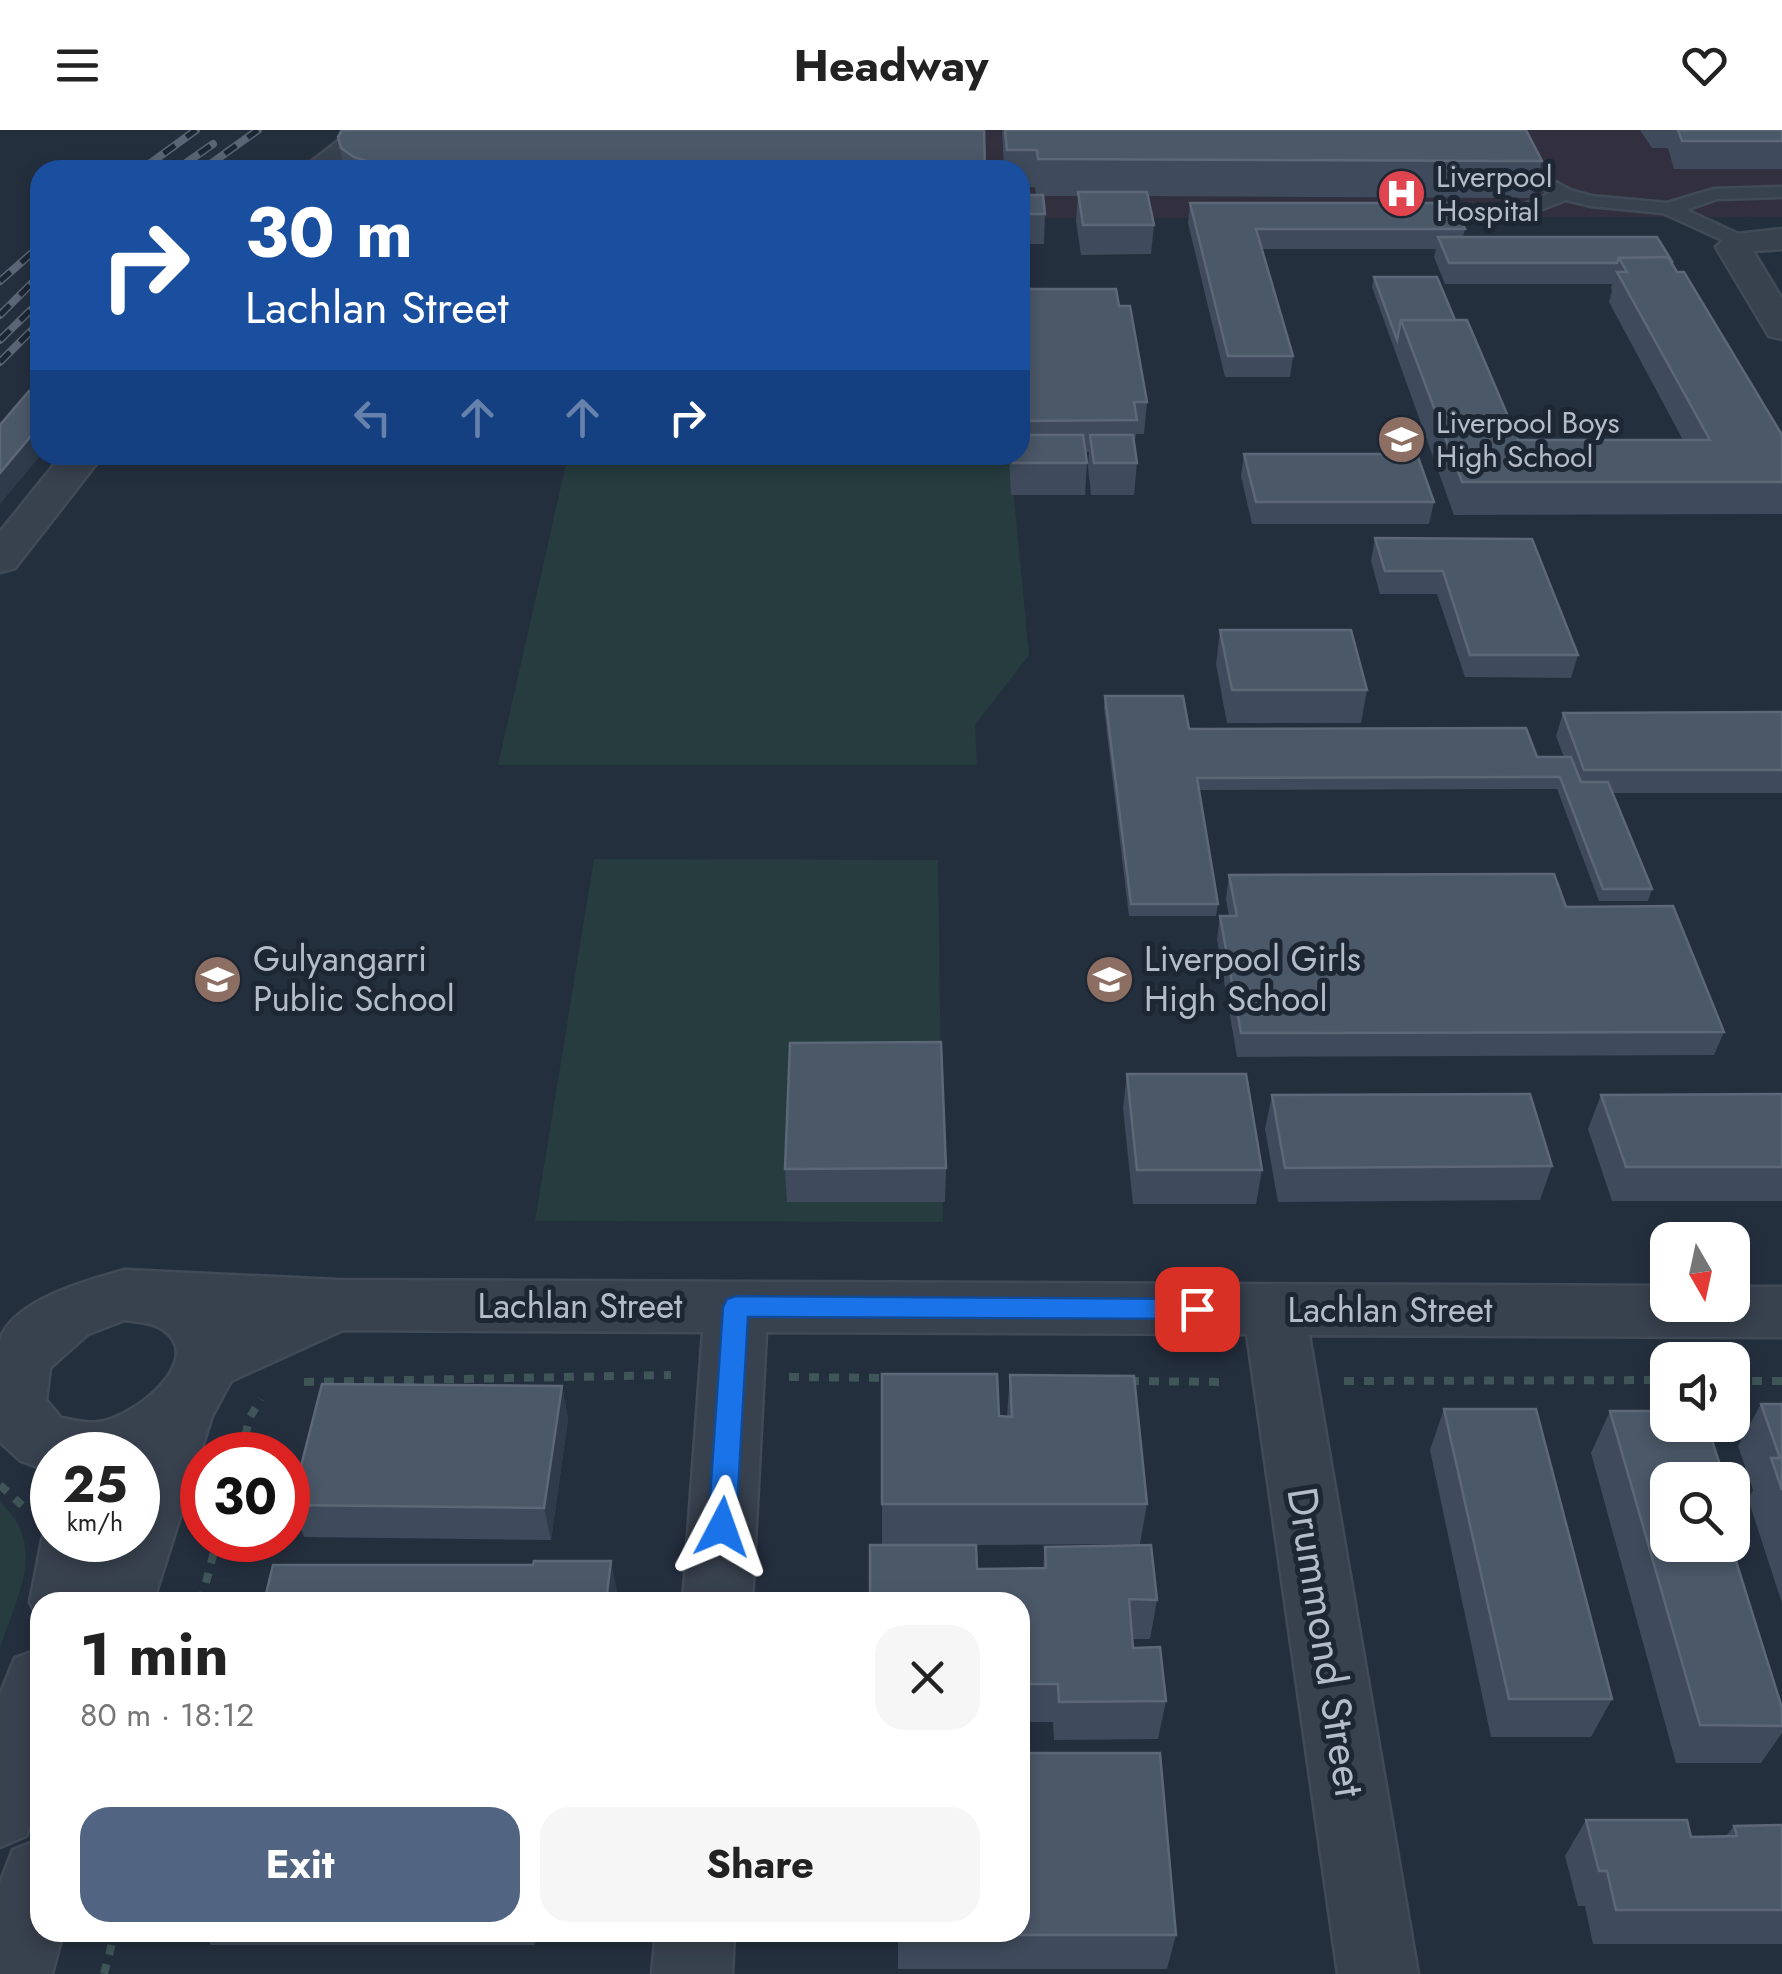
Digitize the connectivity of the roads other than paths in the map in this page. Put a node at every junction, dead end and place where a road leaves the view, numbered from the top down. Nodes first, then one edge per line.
1 (372, 130) edge
2 (1510, 130) edge
3 (331, 160) edge
4 (1782, 192) edge
5 (1564, 194) junction
6 (1667, 208) junction
7 (1519, 213) edge
8 (1782, 240) edge
9 (1738, 248) junction
10 (1782, 328) edge
11 (75, 465) edge
12 (0, 560) edge
13 (155, 1295) junction
14 (338, 1305) junction
15 (736, 1307) junction
16 (1274, 1310) junction
17 (1782, 1312) edge
18 (21, 1335) edge
19 (196, 1388) junction
20 (36, 1432) edge
21 (156, 1432) edge
22 (72, 1562) edge
23 (67, 1592) edge
24 (124, 1592) edge
25 (718, 1592) edge
26 (30, 1714) edge
27 (0, 1810) edge
28 (30, 1912) edge
29 (694, 1942) edge
30 (12, 1974) edge
31 (692, 1974) edge
32 (1378, 1974) edge

1 - 3 street
2 - 5 lane
4 - 6 lane
5 - 6 lane
5 - 7 lane
6 - 9 lane
8 - 9 street
9 - 10 street
11 - 12 street
13 - 14 street, Lachlan Street
13 - 18 street
13 - 19 street
14 - 15 street, Lachlan Street
14 - 19 street
15 - 16 street, Lachlan Street
15 - 25 street
16 - 17 street, Lachlan Street
16 - 32 street, Drummond Street
18 - 20 street
19 - 21 street
19 - 24 street
22 - 23 street
26 - 27 street
28 - 30 street
29 - 31 street

